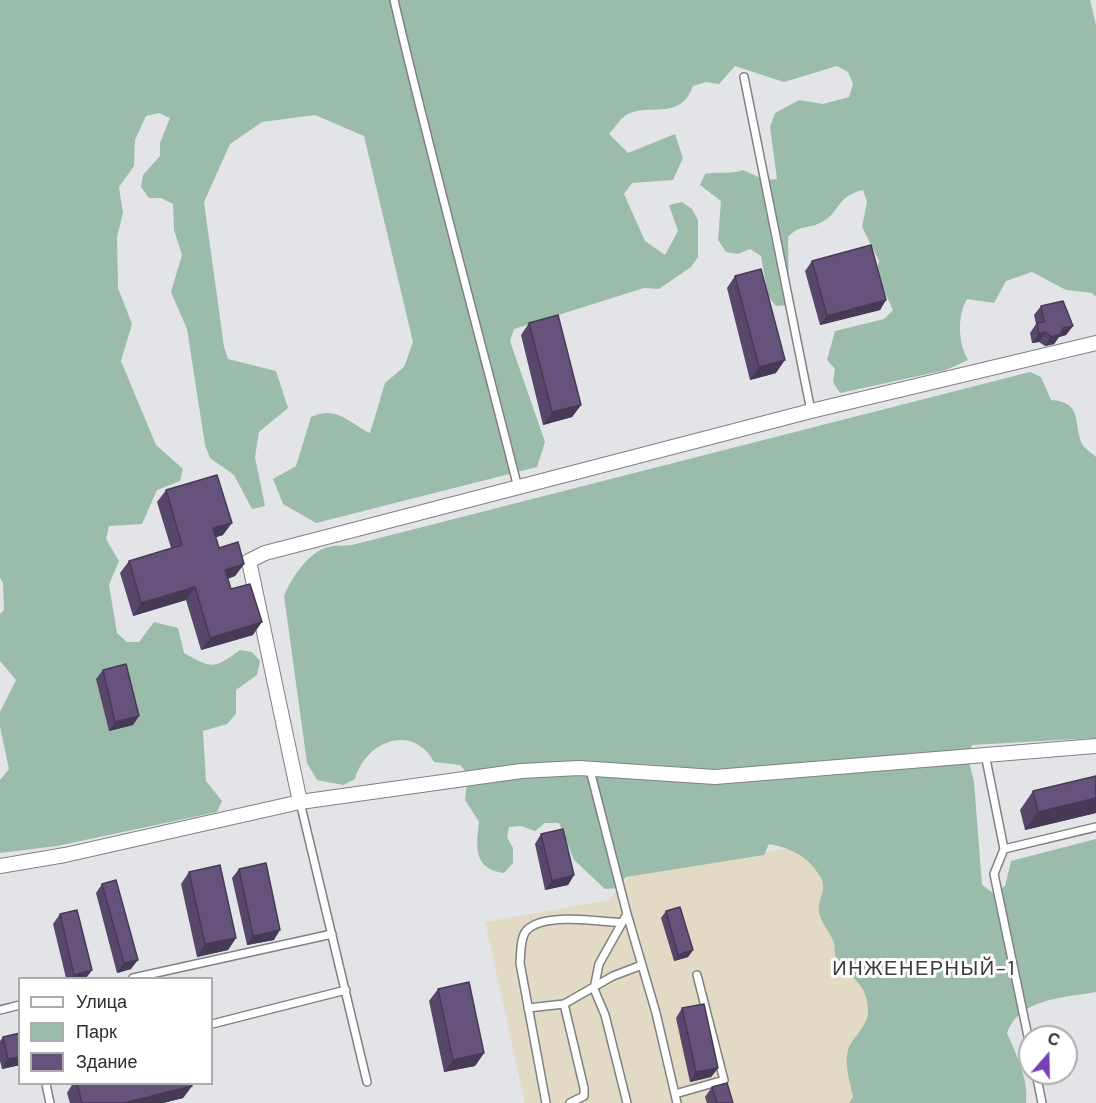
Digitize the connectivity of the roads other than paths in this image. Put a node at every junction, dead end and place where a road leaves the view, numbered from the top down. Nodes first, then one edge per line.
1 (394, 0) edge
2 (744, 77) dead end
3 (1096, 343) edge
4 (811, 411) junction
5 (518, 488) junction
6 (1096, 746) edge
7 (986, 754) junction
8 (590, 770) junction
9 (300, 802) junction
10 (1096, 827) edge
11 (1004, 849) junction
12 (0, 866) edge
13 (627, 914) junction
14 (622, 923) junction
15 (332, 934) junction
16 (642, 964) junction
17 (697, 975) dead end
18 (138, 977) edge
19 (594, 989) junction
20 (346, 990) junction
21 (564, 1004) junction
22 (18, 1006) edge
23 (528, 1008) junction
24 (0, 1010) edge
25 (213, 1024) edge
26 (1026, 1025) edge
27 (724, 1080) junction
28 (367, 1082) dead end
29 (46, 1085) edge
30 (1038, 1085) edge
31 (727, 1091) edge
32 (675, 1094) junction
33 (50, 1103) edge
34 (546, 1103) edge
35 (570, 1103) edge
36 (627, 1103) edge
37 (677, 1103) edge
38 (1042, 1103) edge

1 - 5 lane
2 - 4 lane
3 - 4 street
4 - 5 street
5 - 9 street
6 - 7 street
7 - 8 street
7 - 11 lane
8 - 9 street
8 - 13 lane
9 - 12 street
9 - 15 lane
10 - 11 lane
11 - 26 lane
13 - 14 lane
13 - 16 lane
14 - 19 lane
14 - 23 lane
15 - 18 lane
15 - 20 lane
16 - 19 lane
16 - 32 lane
17 - 27 lane
19 - 21 lane
19 - 36 lane
20 - 25 lane
20 - 28 lane
21 - 23 lane
21 - 35 lane
22 - 24 lane
23 - 34 lane
27 - 31 lane
27 - 32 lane
29 - 33 lane
30 - 38 lane
32 - 37 lane

